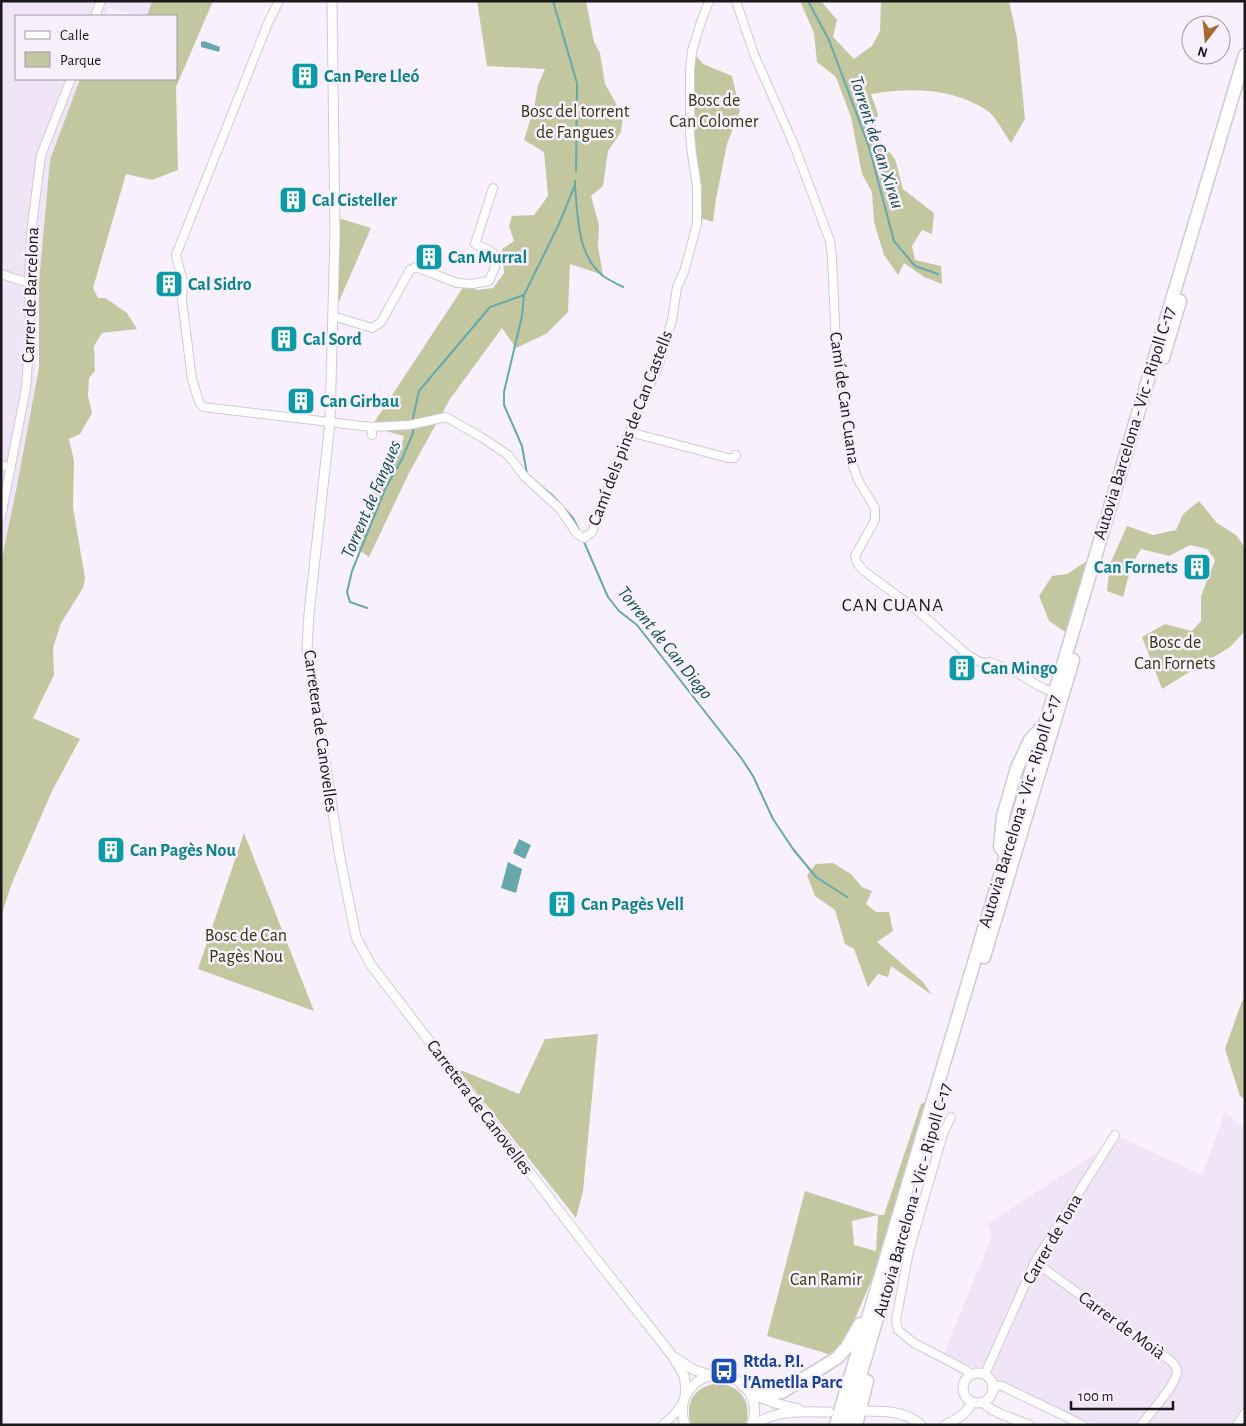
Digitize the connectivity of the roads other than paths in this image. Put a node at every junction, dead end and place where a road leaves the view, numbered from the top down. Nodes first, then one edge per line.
1 (101, 1) edge
2 (279, 1) edge
3 (332, 1) edge
4 (709, 1) edge
5 (736, 1) edge
6 (95, 15) edge
7 (1245, 55) edge
8 (71, 80) edge
9 (1245, 84) edge
10 (493, 188) dead end
11 (1, 274) edge
12 (29, 283) junction
13 (333, 316) junction
14 (330, 422) junction
15 (628, 434) junction
16 (736, 455) dead end
17 (1, 465) edge
18 (11, 468) junction
19 (1, 516) edge
20 (1054, 693) junction
21 (951, 1117) dead end
22 (1115, 1135) dead end
23 (1035, 1262) junction
24 (892, 1266) junction
25 (876, 1288) junction
26 (671, 1354) junction
27 (985, 1374) junction
28 (712, 1375) junction
29 (970, 1375) junction
30 (993, 1385) junction
31 (747, 1388) junction
32 (684, 1398) junction
33 (972, 1402) junction
34 (983, 1402) junction
35 (865, 1411) dead end
36 (1245, 1413) edge
37 (662, 1425) edge
38 (685, 1425) edge
39 (754, 1425) edge
40 (836, 1425) edge
41 (846, 1425) edge
42 (856, 1425) edge
43 (921, 1425) edge
44 (945, 1425) edge
45 (1029, 1425) edge
46 (1083, 1425) edge
47 (1141, 1425) edge
48 (1237, 1425) edge

1 - 6 street
2 - 14 street, Camí dels pins de Can Castells
3 - 13 street, Carretera de Canovelles
4 - 15 street, Camí dels pins de Can Castells
5 - 20 street, Camí de Can Cuana
7 - 20 highway, Autovia Barcelona - Vic - Ripoll C-17
8 - 12 street, Carrer de Barcelona
9 - 24 highway, Autovia Barcelona - Vic - Ripoll C-17
10 - 13 street
11 - 12 street
12 - 18 street, Carrer de Barcelona
13 - 14 street, Carretera de Canovelles
14 - 15 street, Camí dels pins de Can Castells
14 - 26 street, Carretera de Canovelles
15 - 16 street
17 - 18 street
18 - 19 street, Carrer de Barcelona
20 - 25 highway, Autovia Barcelona - Vic - Ripoll C-17
21 - 29 street
22 - 23 street, Carrer de Tona
23 - 27 street, Carrer de Tona
23 - 47 street, Carrer de Moià
24 - 41 highway, Autovia Barcelona - Vic - Ripoll C-17
24 - 42 highway
25 - 31 highway
25 - 40 highway, Autovia Barcelona - Vic - Ripoll C-17
26 - 28 street, Carretera de Canovelles
26 - 32 street, Carretera de Canovelles
27 - 29 street
27 - 30 street
28 - 31 street, Carretera de Canovelles
28 - 32 street
29 - 33 street
30 - 34 street
30 - 46 street
31 - 39 street
31 - 39 street, Carretera de Canovelles
32 - 37 street
32 - 38 street, Carretera de Canovelles
33 - 34 street
33 - 44 street
34 - 45 street
35 - 43 street
36 - 48 street

